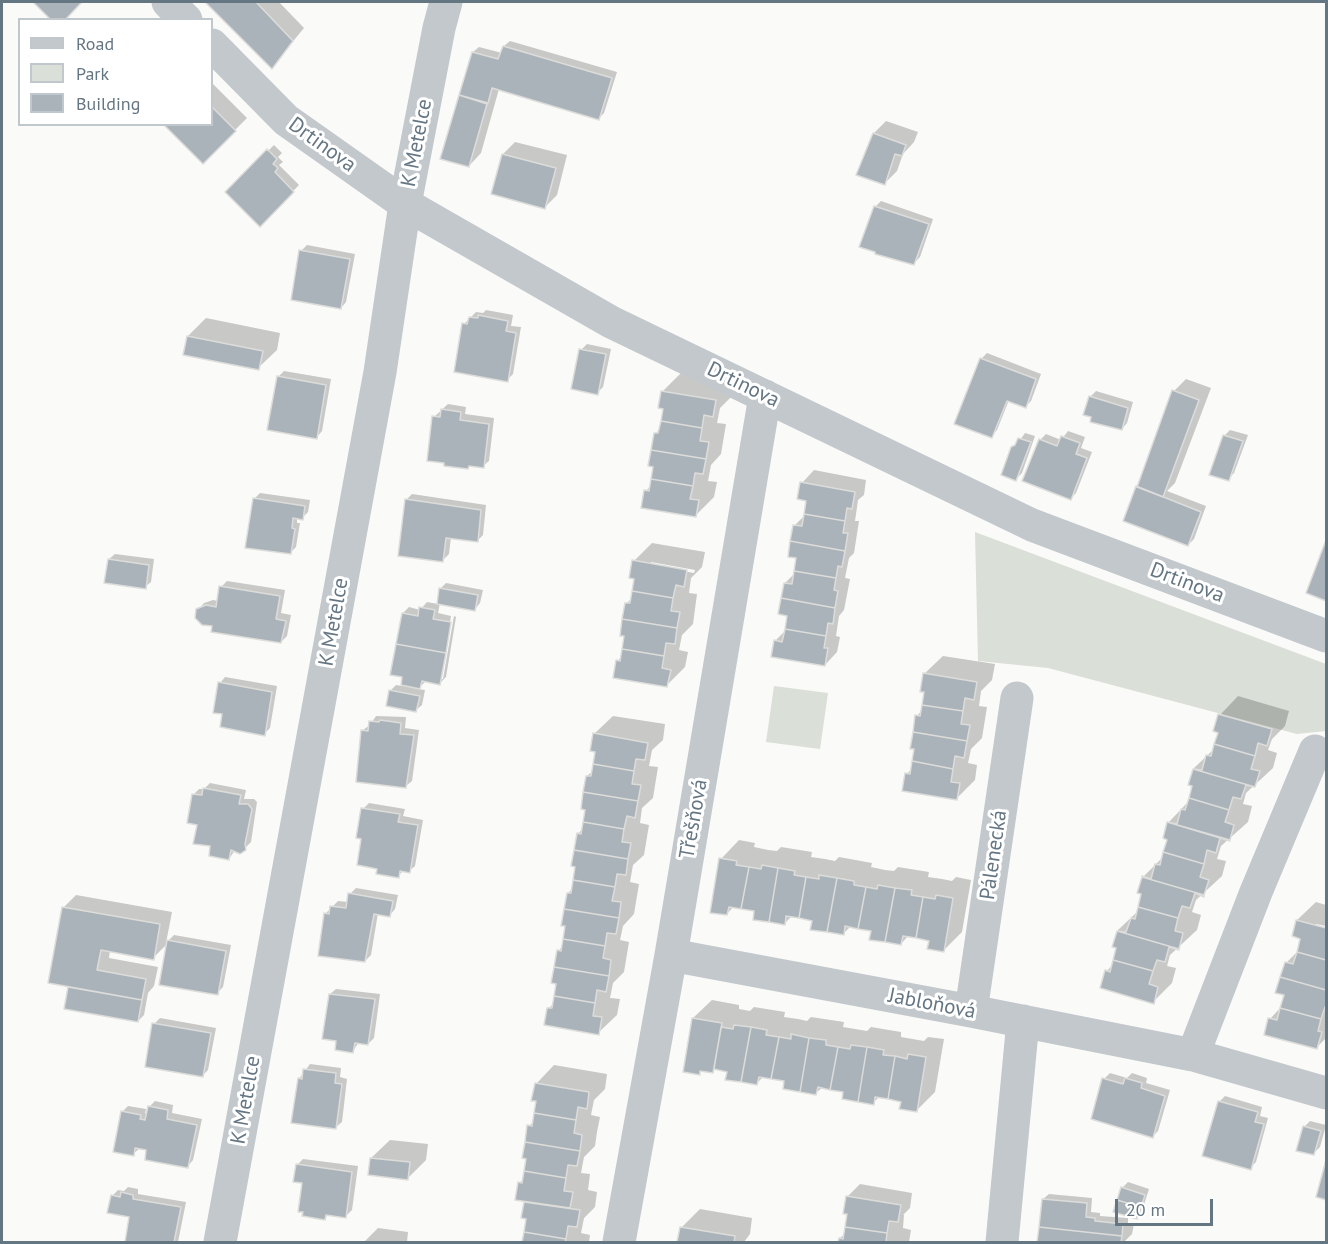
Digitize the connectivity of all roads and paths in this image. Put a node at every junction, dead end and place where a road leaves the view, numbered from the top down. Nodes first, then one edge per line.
1 (168, 2) edge
2 (446, 2) edge
3 (184, 18) edge
4 (213, 46) edge
5 (405, 204) junction
6 (765, 396) junction
7 (1326, 636) edge
8 (1017, 698) dead end
9 (1315, 751) dead end
10 (671, 956) junction
11 (971, 1011) junction
12 (1023, 1021) junction
13 (1193, 1055) junction
14 (1326, 1093) edge
15 (220, 1242) edge
16 (619, 1242) edge
17 (1002, 1242) edge

1 - 3 street
2 - 5 street, K Metelce
4 - 5 street, Drtinova
5 - 6 street, Drtinova
5 - 15 street, K Metelce
6 - 7 street, Drtinova
6 - 10 street, Třešňová
8 - 11 street, Pálenecká
9 - 13 street
10 - 11 street, Jabloňová
10 - 16 street, Třešňová
11 - 12 street, Jabloňová
12 - 13 street, Jabloňová
12 - 17 street
13 - 14 street, Jabloňová

